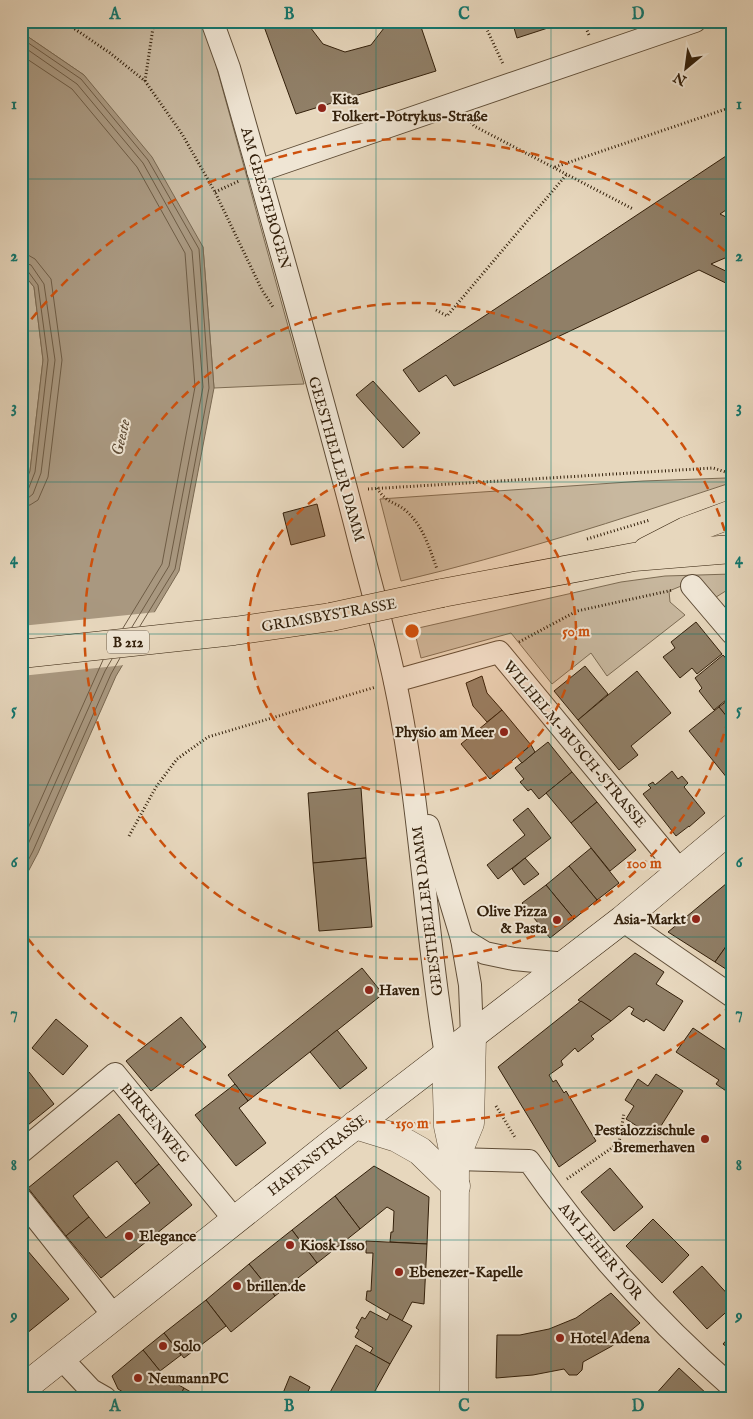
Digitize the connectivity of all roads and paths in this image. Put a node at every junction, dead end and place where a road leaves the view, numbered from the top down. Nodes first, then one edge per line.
1 (63, 21) edge
2 (154, 21) edge
3 (212, 21) edge
4 (483, 21) edge
5 (695, 21) edge
6 (145, 81) junction
7 (512, 84) junction
8 (461, 102) junction
9 (732, 107) edge
10 (554, 168) junction
11 (258, 171) junction
12 (567, 174) junction
13 (633, 209) dead end
14 (436, 310) dead end
15 (276, 313) dead end
16 (315, 375) joint
17 (732, 474) edge
18 (377, 488) junction
19 (347, 491) junction
20 (732, 514) edge
21 (656, 518) dead end
22 (584, 540) dead end
23 (732, 549) edge
24 (634, 557) junction
25 (440, 582) junction
26 (692, 586) joint
27 (732, 633) edge
28 (499, 652) junction
29 (21, 654) edge
30 (395, 681) junction
31 (410, 767) junction
32 (732, 828) edge
33 (129, 836) dead end
34 (681, 872) junction
35 (622, 920) junction
36 (462, 939) junction
37 (566, 964) junction
38 (732, 996) edge
39 (472, 1036) junction
40 (446, 1054) junction
41 (495, 1104) dead end
42 (624, 1113) dead end
43 (355, 1126) junction
44 (21, 1152) edge
45 (530, 1161) junction
46 (456, 1172) junction
47 (550, 1191) junction
48 (21, 1200) edge
49 (235, 1220) junction
50 (114, 1316) junction
51 (61, 1358) junction
52 (732, 1387) edge
53 (21, 1390) edge
54 (104, 1398) edge
55 (454, 1398) edge

1 - 6 path
2 - 6 path
3 - 11 street, AM GEESTEBOGEN
4 - 7 path
5 - 7 street
6 - 15 path
7 - 8 street
8 - 10 path
8 - 11 street
9 - 10 path
10 - 12 path
11 - 16 street, AM GEESTEBOGEN
12 - 13 path
12 - 14 path
16 - 19 street, GEESTHELLER DAMM
17 - 18 path
18 - 19 path
18 - 25 path
19 - 30 street, GEESTHELLER DAMM
20 - 24 highway, GRIMSBYSTRASSE
21 - 22 path
23 - 24 highway, GRIMSBYSTRASSE
24 - 25 highway, GRIMSBYSTRASSE
25 - 29 highway, GRIMSBYSTRASSE / B 212, bridge
26 - 27 street
26 - 28 path
28 - 30 street, WILHELM-BUSCH-STRASSE
28 - 34 street, WILHELM-BUSCH-STRASSE
30 - 31 street, GEESTHELLER DAMM
30 - 33 path
31 - 36 street, GEESTHELLER DAMM
31 - 40 street, GEESTHELLER DAMM
32 - 34 main road, HAFENSTRASSE
34 - 35 main road, HAFENSTRASSE
35 - 37 main road, HAFENSTRASSE
35 - 38 street
36 - 37 street, GEESTHELLER DAMM
36 - 39 street, GEESTHELLER DAMM
37 - 39 main road, HAFENSTRASSE
39 - 40 main road, HAFENSTRASSE
39 - 46 main road
40 - 43 main road, HAFENSTRASSE
40 - 46 main road
41 - 45 path
42 - 47 path
43 - 46 main road
43 - 49 main road, HAFENSTRASSE
44 - 49 street, BIRKENWEG
45 - 46 street
45 - 47 street, AM LEHER TOR
46 - 55 main road
47 - 52 street, AM LEHER TOR
48 - 50 street
49 - 50 main road, HAFENSTRASSE
50 - 51 main road, HAFENSTRASSE
51 - 53 main road, HAFENSTRASSE
51 - 54 street

